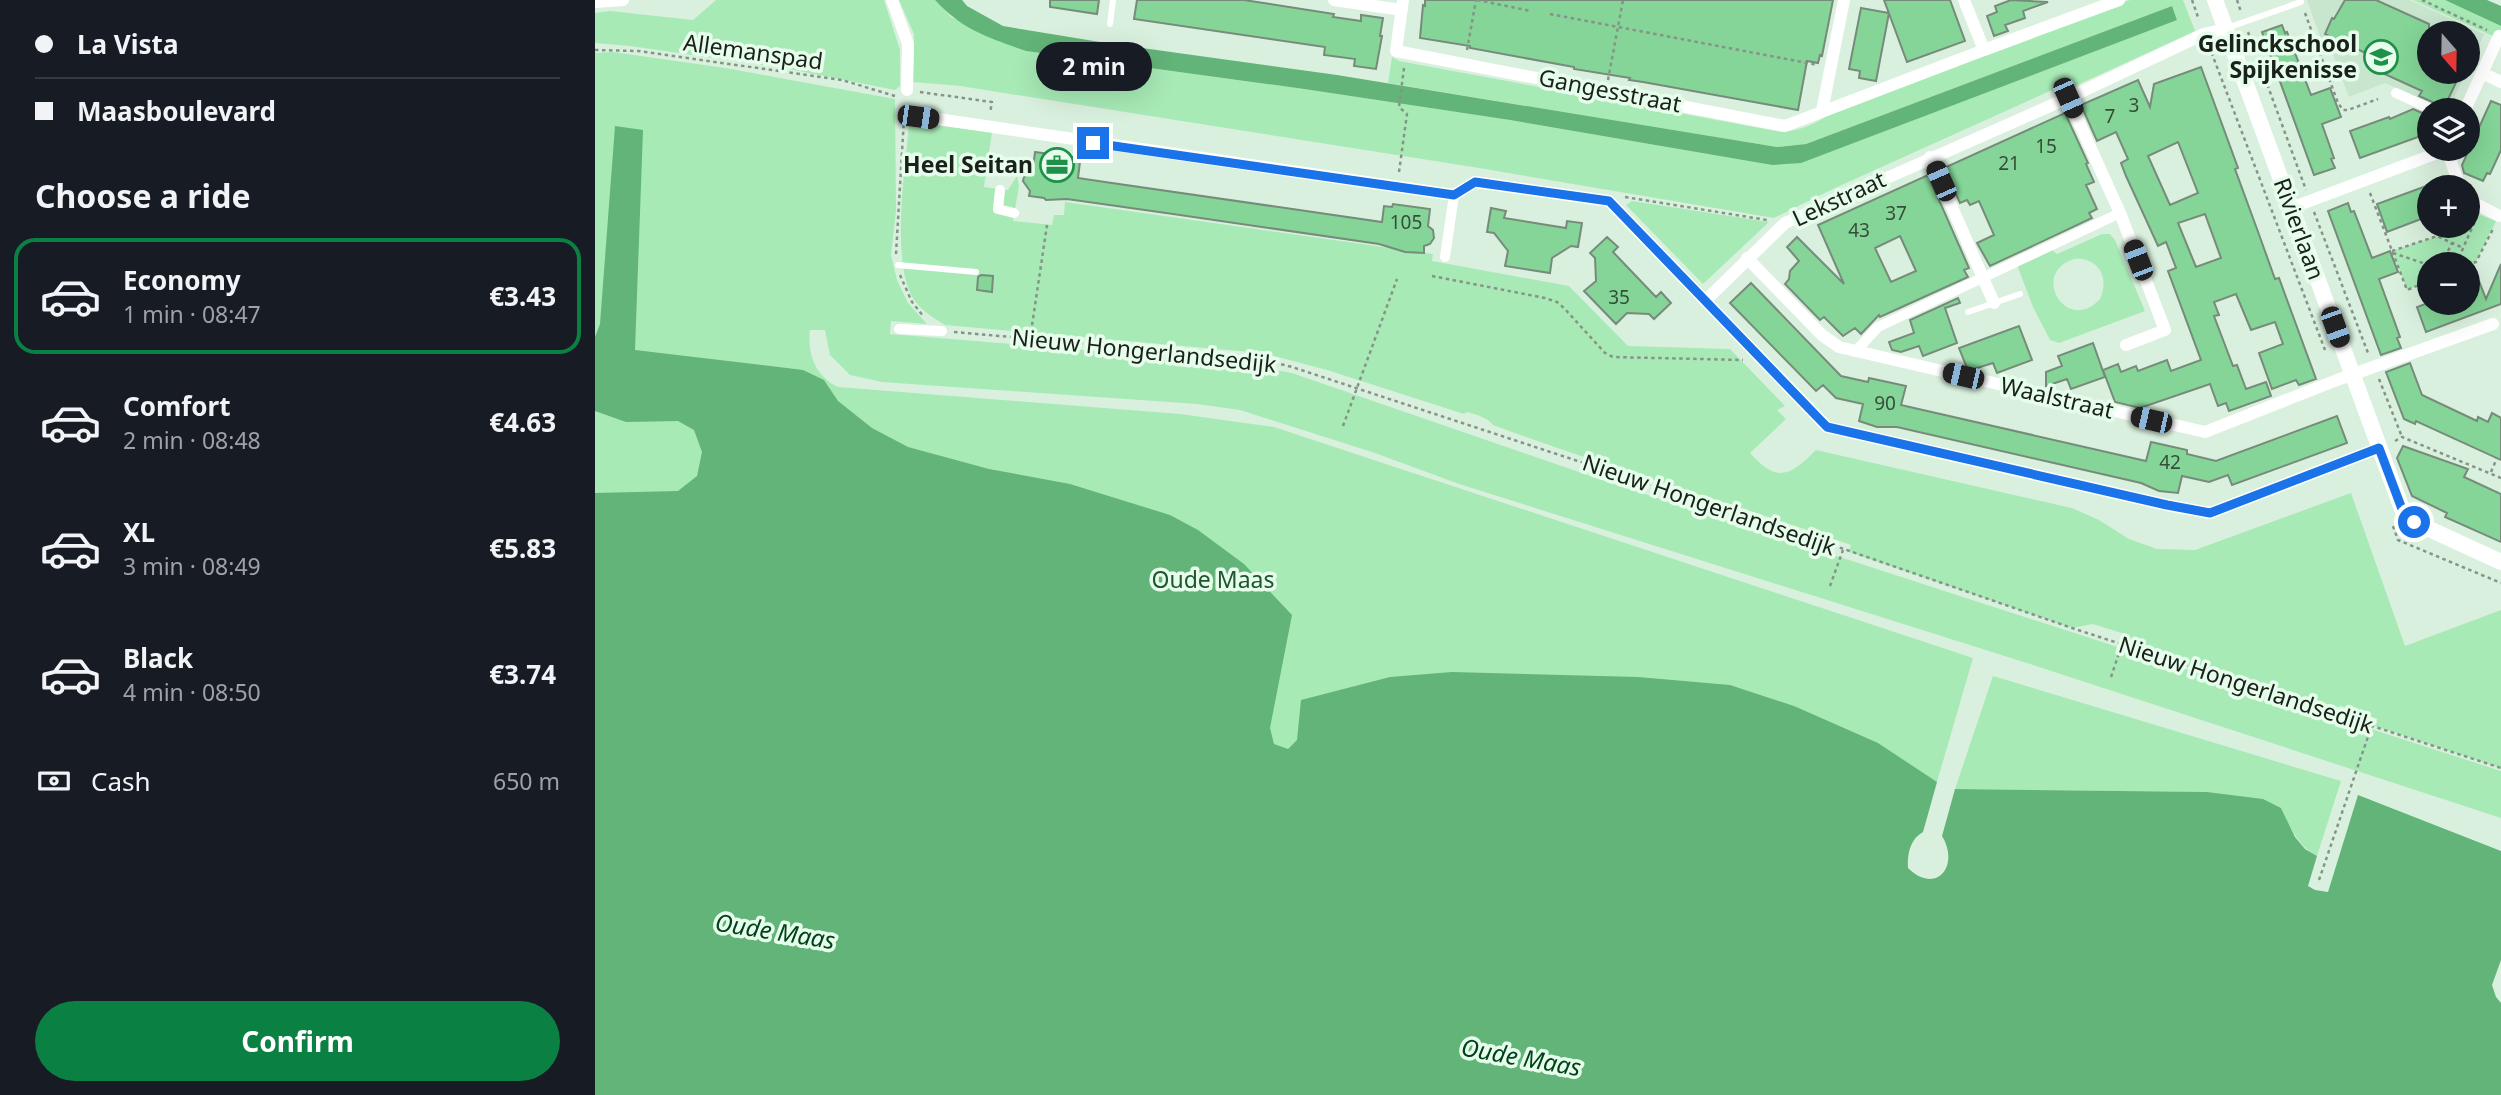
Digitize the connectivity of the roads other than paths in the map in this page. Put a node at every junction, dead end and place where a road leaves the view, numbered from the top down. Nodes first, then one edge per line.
1 (623, 0) edge
2 (892, 0) edge
3 (1113, 0) edge
4 (1334, 0) edge
5 (1844, 0) edge
6 (1964, 0) edge
7 (2119, 0) edge
8 (2215, 0) edge
9 (595, 2) edge
10 (2301, 2) road end
11 (1402, 5) edge
12 (1111, 24) dead end
13 (2225, 29) junction
14 (2499, 36) edge
15 (1984, 50) junction
16 (2482, 73) junction
17 (2501, 82) edge
18 (2396, 93) dead end
19 (906, 94) road end
20 (2068, 98) junction
21 (2471, 98) edge
22 (2417, 103) edge
23 (1822, 111) junction
24 (918, 117) dead end
25 (1930, 157) junction
26 (2417, 161) edge
27 (1000, 190) dead end
28 (1454, 195) junction
29 (2480, 206) edge
30 (2291, 208) junction
31 (1014, 213) dead end
32 (2120, 213) junction
33 (2500, 216) edge
34 (1444, 257) dead end
35 (1747, 257) junction
36 (898, 265) road end
37 (977, 272) dead end
38 (1983, 279) junction
39 (2020, 294) dead end
40 (1705, 301) junction
41 (1994, 303) junction
42 (1968, 312) dead end
43 (2493, 324) dead end
44 (899, 329) dead end
45 (942, 331) road end
46 (2126, 345) dead end
47 (1855, 352) junction
48 (2352, 375) junction
49 (2379, 448) junction
50 (2501, 562) edge

1 - 9 street
2 - 19 street
3 - 12 lane
4 - 11 street
5 - 23 street
6 - 15 street
7 - 15 street, Gangesstraat
8 - 13 street, Rivierlaan
10 - 13 lane
11 - 23 street, Gangesstraat
13 - 20 street, Lekstraat
13 - 30 street, Rivierlaan
14 - 16 street
15 - 23 street, Gangesstraat
16 - 17 street
16 - 21 street
18 - 22 street
20 - 25 street, Lekstraat
20 - 32 street
24 - 28 street
25 - 35 street, Lekstraat
25 - 38 street
26 - 30 street
27 - 31 street
28 - 34 street
28 - 40 street
29 - 33 street
30 - 48 street, Rivierlaan
32 - 38 street
32 - 46 street
35 - 40 street, Lekstraat
35 - 47 street, Waalstraat
36 - 37 lane
38 - 41 street
38 - 47 street
39 - 41 lane
40 - 49 street
41 - 42 lane
43 - 48 street, Waalstraat
44 - 45 street
47 - 48 street, Waalstraat
48 - 49 street, Rivierlaan
49 - 50 street, Rivierlaan

